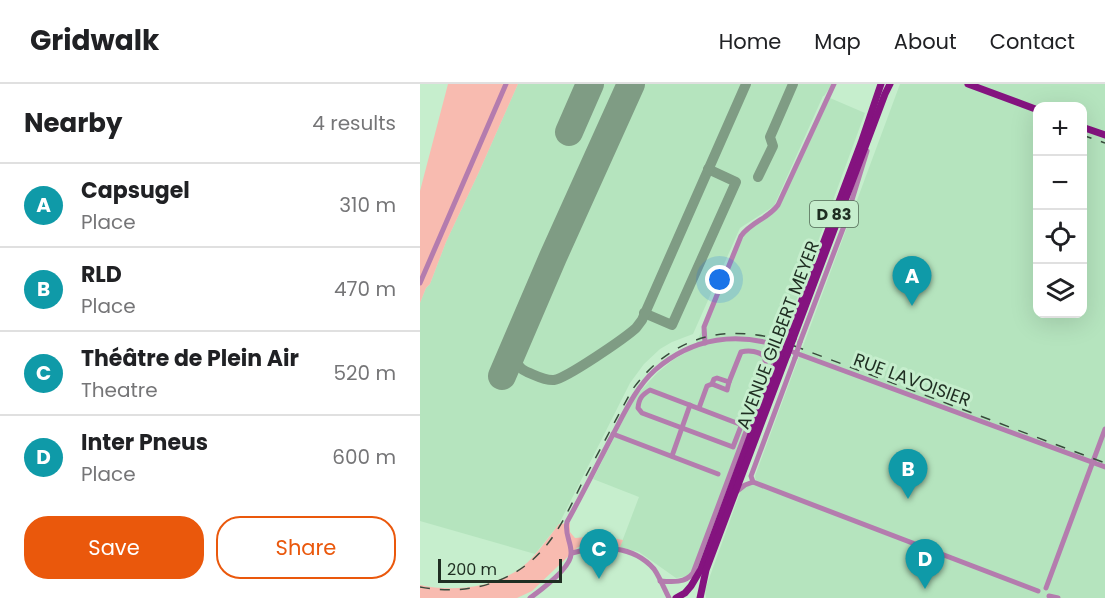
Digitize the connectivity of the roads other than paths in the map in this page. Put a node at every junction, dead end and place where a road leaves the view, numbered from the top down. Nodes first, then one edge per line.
1 (506, 84) edge
2 (834, 84) edge
3 (881, 84) edge
4 (890, 84) edge
5 (968, 84) edge
6 (1033, 108) edge
7 (1087, 128) edge
8 (871, 131) junction
9 (1105, 135) edge
10 (420, 283) edge
11 (794, 339) junction
12 (705, 343) junction
13 (788, 355) junction
14 (690, 405) junction
15 (699, 408) junction
16 (753, 413) junction
17 (742, 424) junction
18 (682, 428) junction
19 (1105, 429) edge
20 (613, 434) junction
21 (745, 436) junction
22 (672, 456) junction
23 (1093, 462) junction
24 (733, 467) junction
25 (1105, 467) edge
26 (718, 474) junction
27 (753, 482) junction
28 (725, 489) junction
29 (735, 493) junction
30 (572, 553) junction
31 (660, 581) junction
32 (1046, 588) junction
33 (1038, 591) junction
34 (668, 595) edge
35 (680, 596) edge
36 (1048, 597) edge
37 (530, 598) edge
38 (700, 598) edge
39 (1041, 598) edge
40 (1058, 598) edge

1 - 10 street
2 - 12 street
3 - 11 main road, AVENUE GILBERT MEYER / D 83
4 - 8 main road, AVENUE GILBERT MEYER / D 83
5 - 6 main road
7 - 9 main road
8 - 11 main road, AVENUE GILBERT MEYER / D 83
8 - 11 street
11 - 13 main road, AVENUE GILBERT MEYER / D 83, bridge
11 - 13 street, bridge
12 - 20 street, RUE LAVOISIER
12 - 23 street, RUE LAVOISIER
13 - 16 street, AVENUE GILBERT MEYER
13 - 27 street
13 - 29 main road, AVENUE GILBERT MEYER / D 83
13 - 35 main road, AVENUE GILBERT MEYER / D 83
14 - 15 street
14 - 18 street
14 - 18 street
15 - 17 street
15 - 17 street
16 - 17 street
16 - 21 street, AVENUE GILBERT MEYER
17 - 18 street
17 - 21 street
18 - 22 street
19 - 23 street
20 - 22 street
20 - 30 street, RUE LAVOISIER
21 - 24 street, AVENUE GILBERT MEYER
22 - 26 street
23 - 25 street, RUE LAVOISIER
23 - 32 street
24 - 26 street
24 - 28 street, AVENUE GILBERT MEYER
26 - 28 street
27 - 29 street
27 - 33 street
28 - 31 street, AVENUE GILBERT MEYER
29 - 38 main road, AVENUE GILBERT MEYER / D 83
30 - 31 street
30 - 37 street
31 - 34 street
32 - 33 street
32 - 36 street
33 - 39 street
34 - 35 street
35 - 38 main road, AVENUE GILBERT MEYER
36 - 40 street

